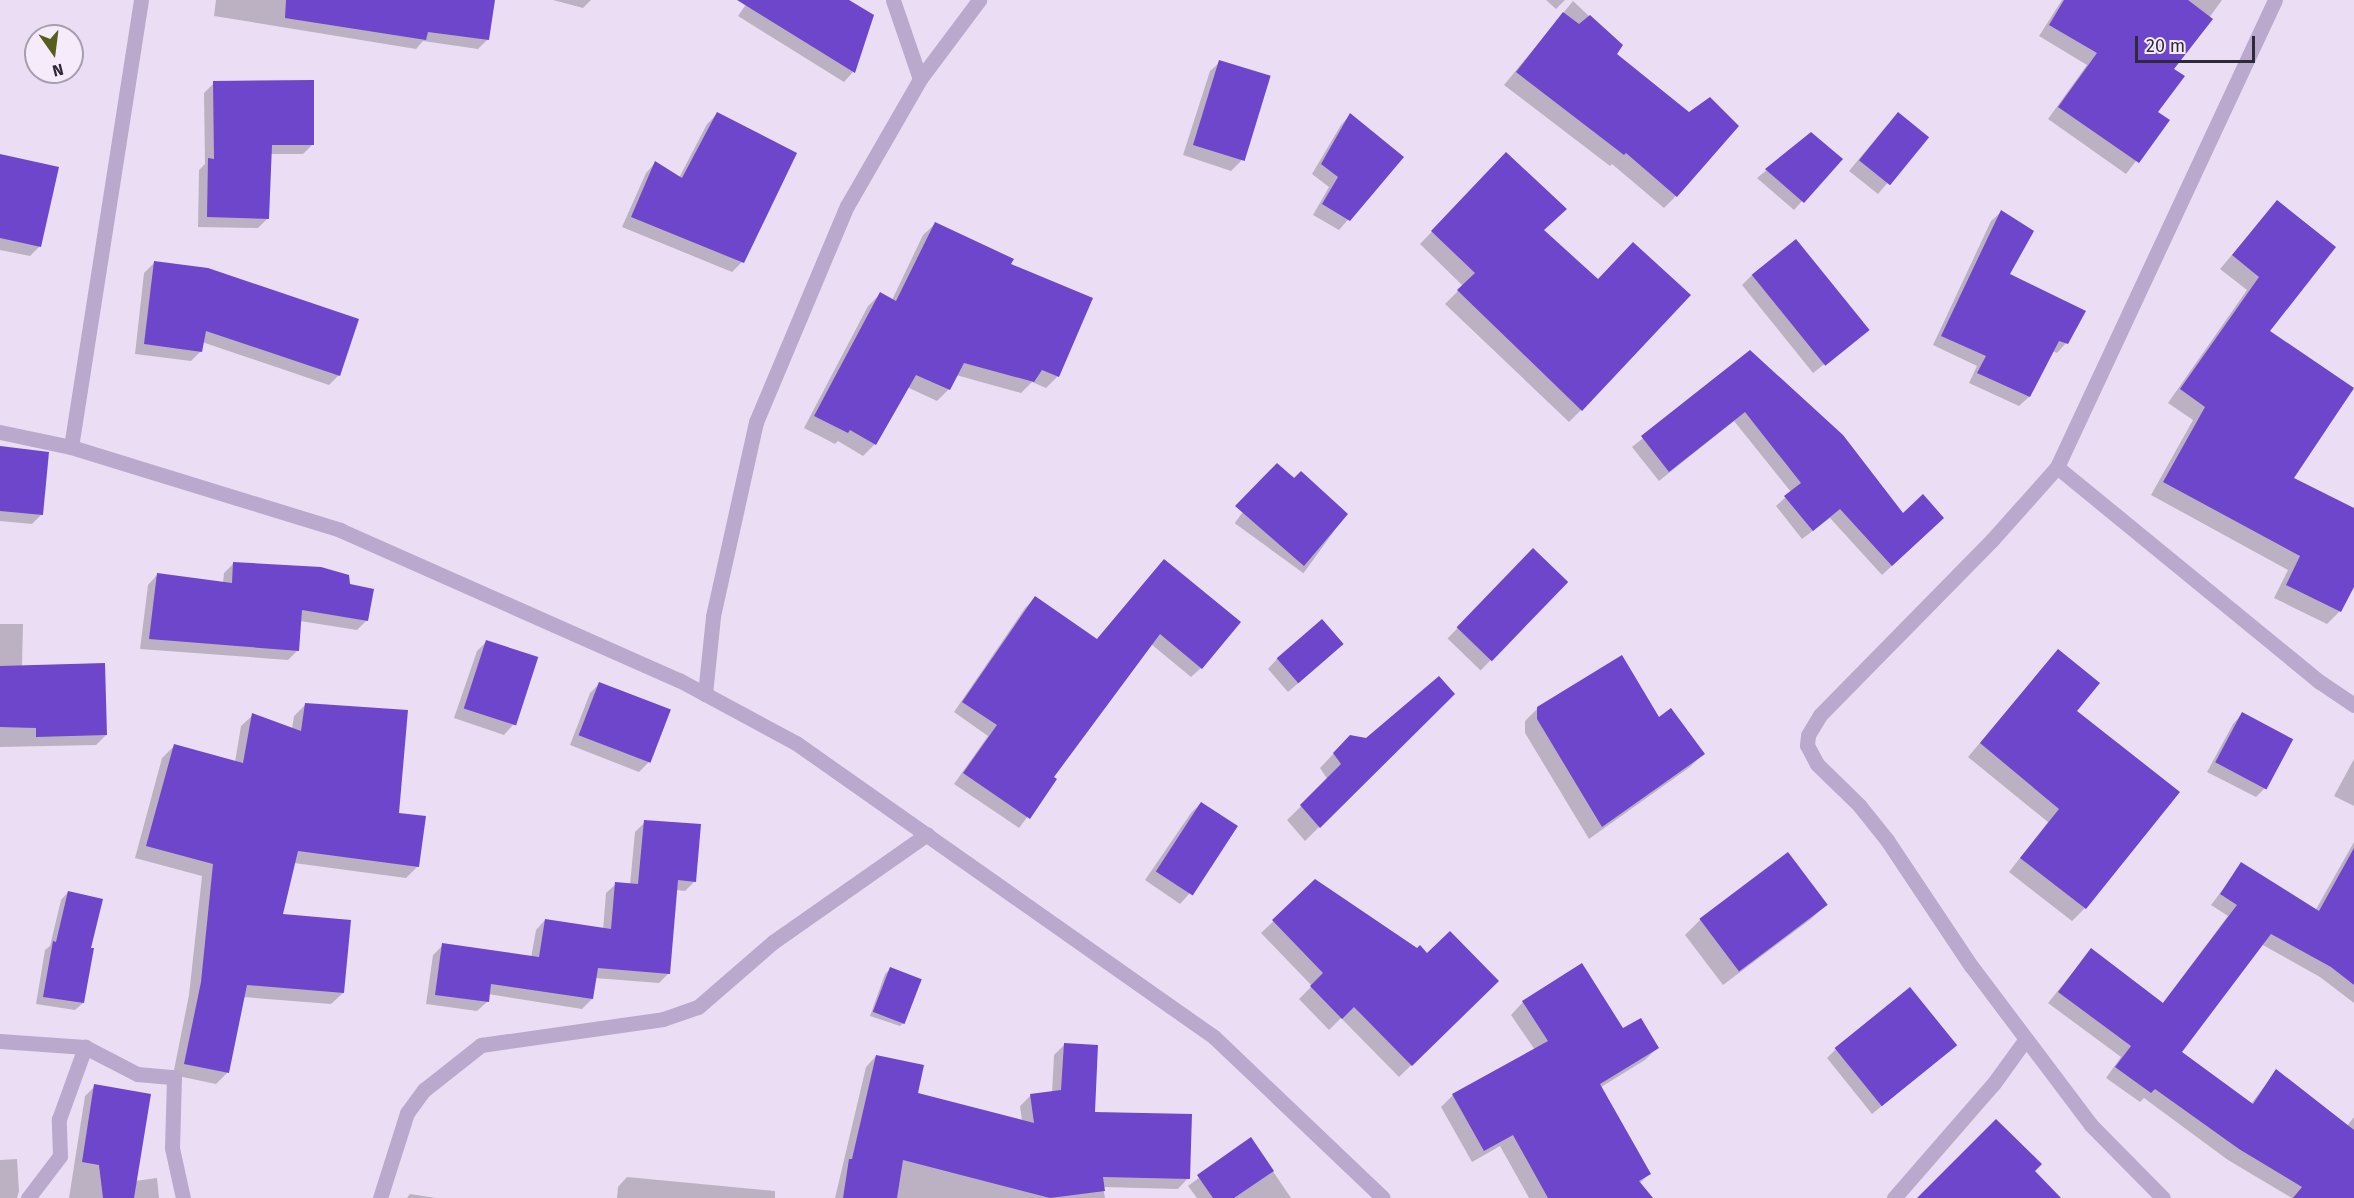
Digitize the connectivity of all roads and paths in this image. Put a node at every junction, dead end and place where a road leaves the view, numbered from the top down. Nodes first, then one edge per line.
1 (141, 0) edge
2 (892, 0) edge
3 (979, 0) edge
4 (2275, 0) edge
5 (920, 79) junction
6 (0, 432) edge
7 (71, 447) junction
8 (2057, 467) junction
9 (705, 694) junction
10 (2354, 705) edge
11 (927, 834) junction
12 (2025, 1040) junction
13 (0, 1041) edge
14 (85, 1047) junction
15 (28, 1198) edge
16 (183, 1198) edge
17 (380, 1198) edge
18 (1383, 1198) edge
19 (1894, 1198) edge
20 (2163, 1198) edge

1 - 7 street
2 - 5 street
3 - 5 street
4 - 8 street
5 - 9 street
6 - 7 street
7 - 9 street
8 - 10 street
8 - 12 street
9 - 11 street
11 - 17 street
11 - 18 street
12 - 19 street
12 - 20 street
13 - 14 street
14 - 15 street
14 - 16 street

